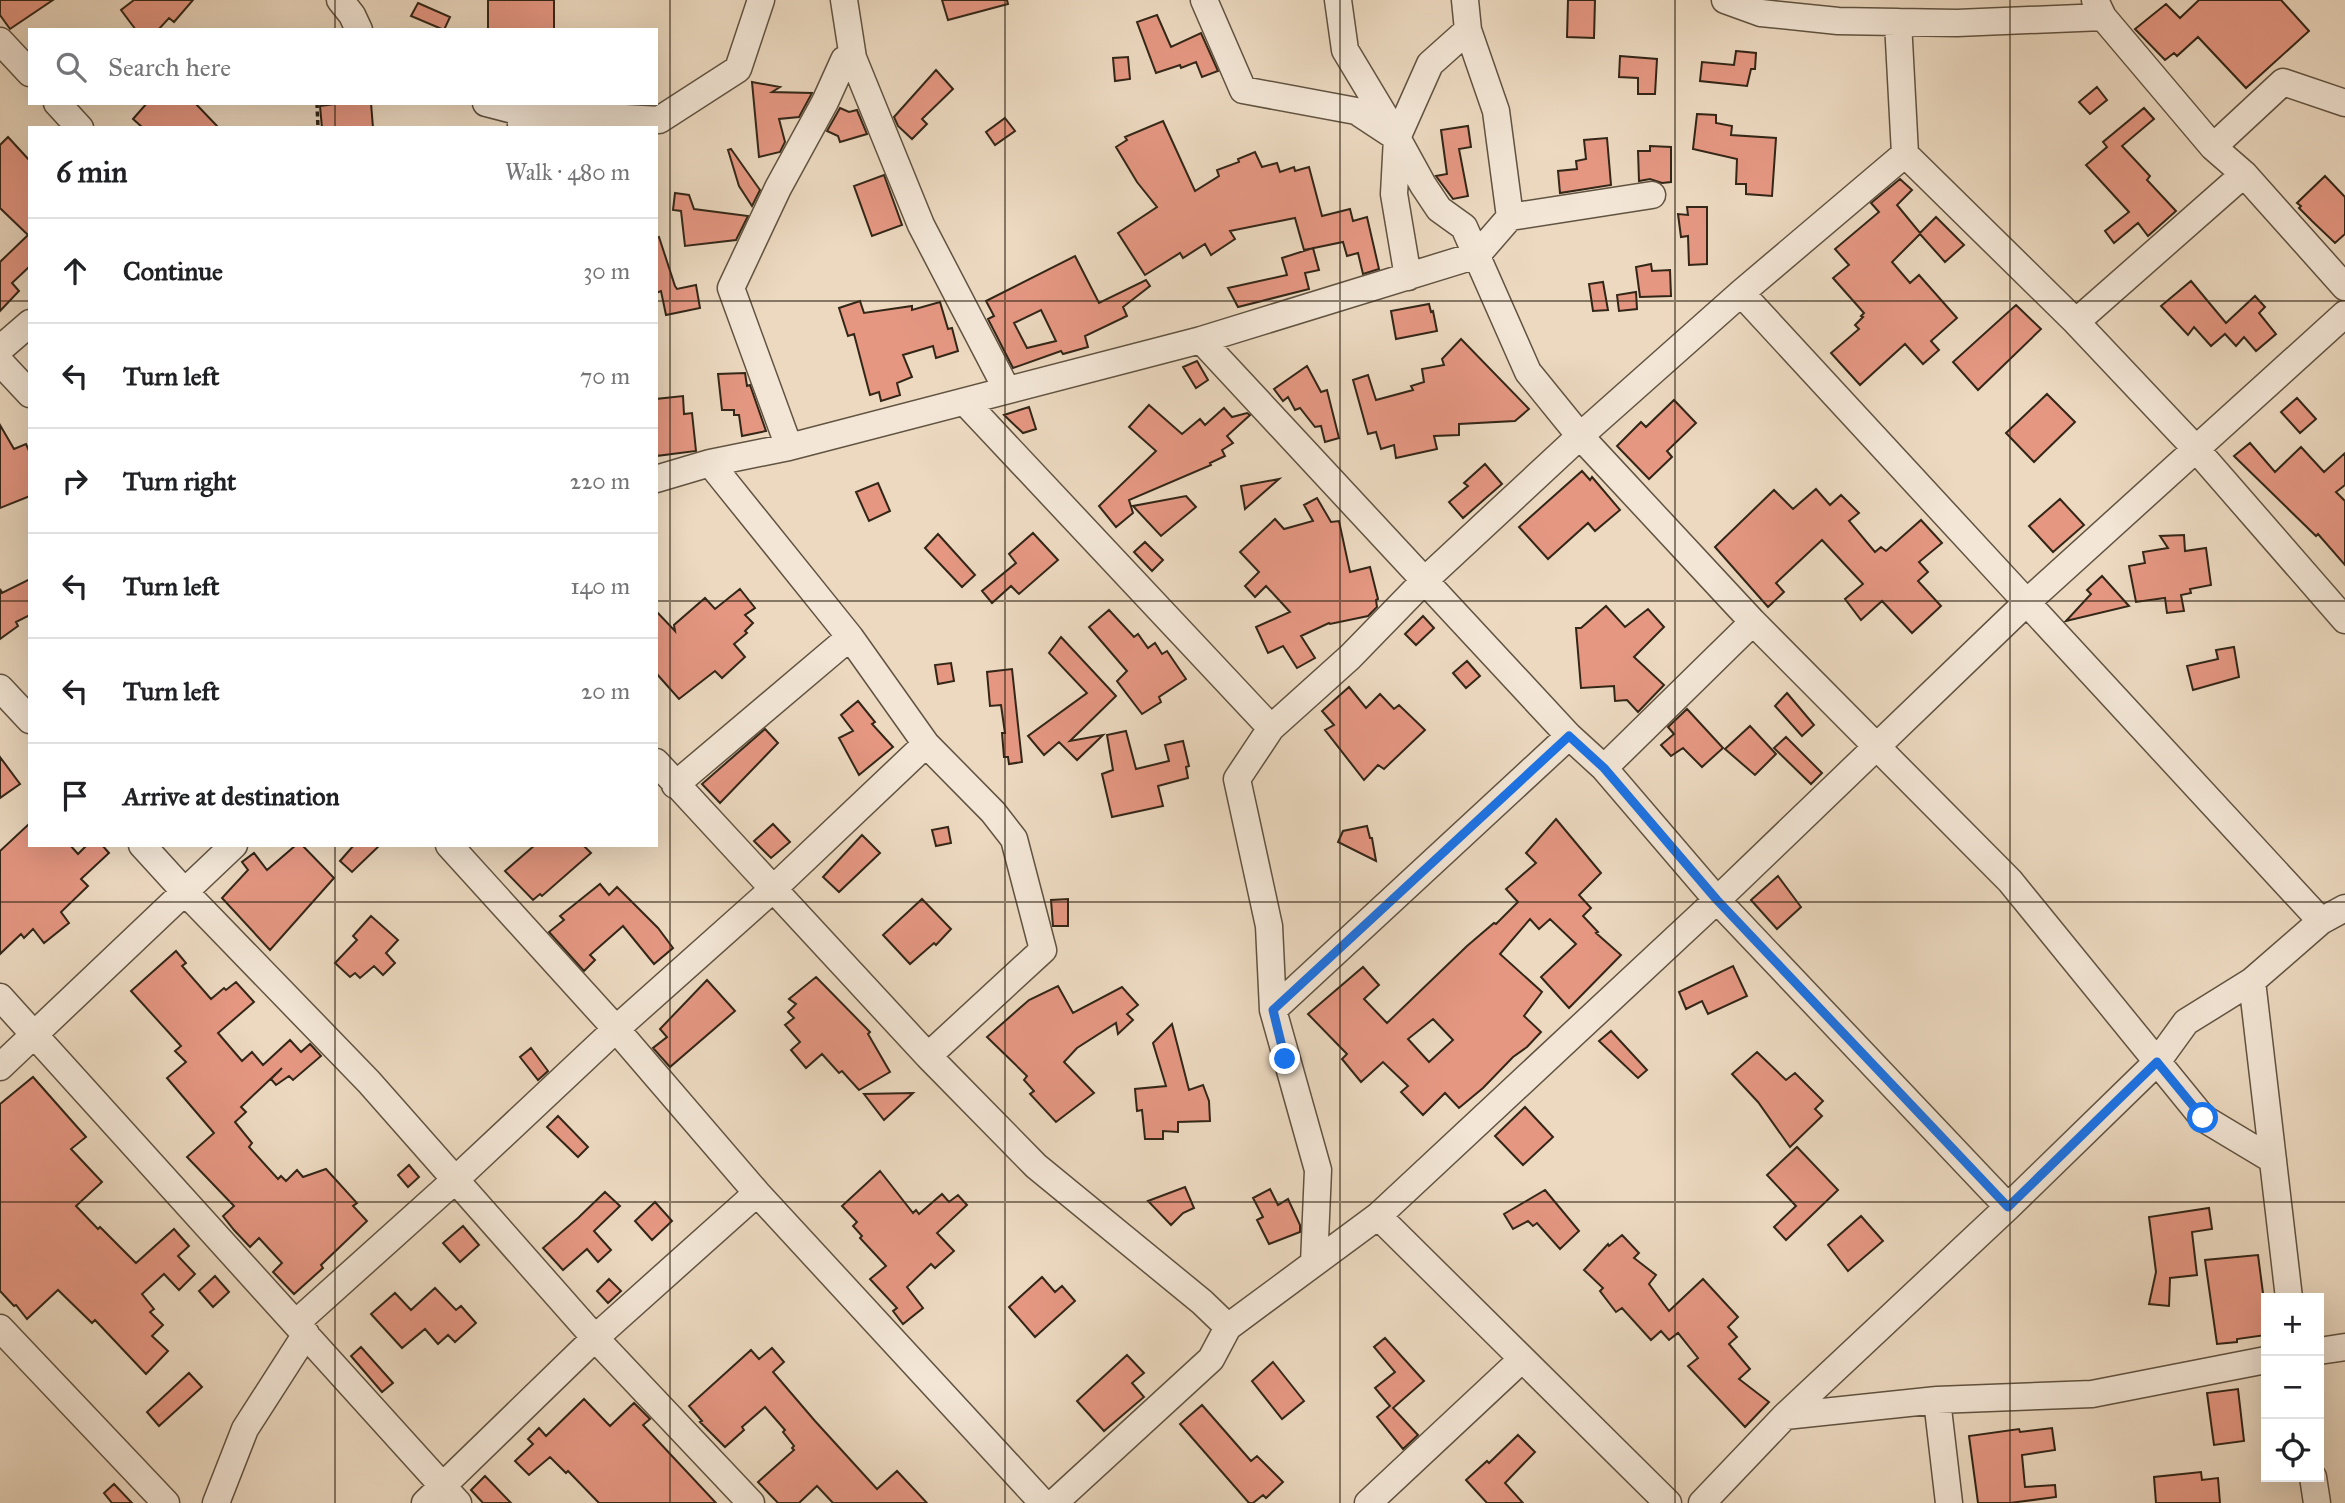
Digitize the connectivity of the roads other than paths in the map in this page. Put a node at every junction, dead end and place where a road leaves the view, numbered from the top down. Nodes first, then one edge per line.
1 (340, 0) edge
2 (761, 0) edge
3 (844, 0) edge
4 (1205, 0) edge
5 (1338, 0) edge
6 (1465, 0) edge
7 (1725, 0) edge
8 (2099, 9) edge
9 (1956, 12) edge
10 (1898, 22) junction
11 (358, 28) edge
12 (1468, 30) junction
13 (0, 41) edge
14 (853, 58) junction
15 (28, 71) edge
16 (2345, 103) edge
17 (59, 105) edge
18 (490, 105) edge
19 (521, 120) edge
20 (78, 126) edge
21 (1397, 138) junction
22 (2213, 147) junction
23 (1905, 153) junction
24 (2244, 174) junction
25 (1653, 195) dead end
26 (1510, 217) junction
27 (1477, 255) junction
28 (1408, 277) junction
29 (2345, 287) edge
30 (1741, 293) junction
31 (2345, 314) edge
32 (2076, 322) junction
33 (28, 325) edge
34 (1201, 340) junction
35 (0, 349) edge
36 (0, 362) edge
37 (1007, 390) junction
38 (28, 392) edge
39 (965, 402) junction
40 (1580, 436) junction
41 (789, 447) junction
42 (2196, 449) junction
43 (710, 463) junction
44 (658, 478) edge
45 (1425, 580) junction
46 (2025, 603) junction
47 (2345, 620) edge
48 (1753, 622) junction
49 (850, 637) junction
50 (0, 688) edge
51 (28, 718) edge
52 (1271, 728) junction
53 (1569, 736) junction
54 (926, 744) junction
55 (1876, 745) junction
56 (658, 764) edge
57 (1604, 768) junction
58 (676, 785) junction
59 (144, 847) edge
60 (232, 847) edge
61 (451, 847) edge
62 (773, 889) junction
63 (184, 891) junction
64 (1717, 900) junction
65 (2345, 908) edge
66 (2321, 922) junction
67 (2252, 981) junction
68 (0, 997) edge
69 (1273, 1010) junction
70 (616, 1029) junction
71 (34, 1035) junction
72 (928, 1056) junction
73 (2157, 1062) junction
74 (0, 1067) edge
75 (2273, 1160) junction
76 (454, 1181) junction
77 (757, 1193) junction
78 (2008, 1207) junction
79 (1378, 1216) junction
80 (1314, 1262) junction
81 (2288, 1293) edge
82 (1228, 1327) junction
83 (0, 1328) edge
84 (301, 1329) junction
85 (595, 1338) junction
86 (2345, 1347) edge
87 (2324, 1350) edge
88 (1521, 1360) junction
89 (2261, 1361) edge
90 (1937, 1400) junction
91 (1785, 1416) junction
92 (2314, 1482) edge
93 (442, 1498) edge
94 (743, 1500) edge
95 (166, 1503) edge
96 (216, 1503) edge
97 (1043, 1503) edge
98 (1054, 1503) edge
99 (1368, 1503) edge
100 (1668, 1503) edge
101 (1702, 1503) edge
102 (1949, 1503) edge
103 (2316, 1503) edge

1 - 11 street
2 - 19 street
3 - 14 street
4 - 21 street
5 - 21 street
6 - 12 street
7 - 10 street
8 - 9 street
8 - 22 street
9 - 10 street
10 - 23 street
12 - 21 street
12 - 26 street
13 - 15 street
14 - 37 street
14 - 41 street
16 - 22 street
17 - 20 street
18 - 19 street
21 - 27 street
21 - 28 street
22 - 24 street
23 - 30 street
23 - 32 street
24 - 29 street
24 - 32 street
25 - 26 street
26 - 27 street
27 - 28 street
27 - 40 street
28 - 34 street
30 - 40 street
30 - 46 street
31 - 42 street
32 - 42 street
33 - 35 street
34 - 37 street
34 - 45 street
36 - 38 street
37 - 39 street
39 - 41 street
39 - 52 street
40 - 45 street
40 - 48 street
41 - 43 street
42 - 46 street
42 - 47 street
43 - 44 street
43 - 49 street
45 - 52 street
45 - 53 street
46 - 55 street
46 - 66 street
48 - 55 street
48 - 57 street
49 - 54 street
49 - 58 street
50 - 51 street
52 - 69 street
53 - 57 street
53 - 69 street
54 - 62 street
54 - 72 street
55 - 64 street
55 - 73 street
56 - 58 street
57 - 64 street
58 - 62 street
59 - 63 street
60 - 63 street
61 - 70 street
62 - 70 street
62 - 72 street
63 - 71 street
63 - 76 street
64 - 78 street
64 - 79 street
65 - 66 street
66 - 67 street
67 - 73 street
67 - 75 street
68 - 71 street
69 - 80 street
70 - 76 street
70 - 77 street
71 - 74 street
71 - 84 street
72 - 82 street
73 - 75 street
73 - 78 street
75 - 81 street
76 - 84 street
76 - 85 street
77 - 85 street
77 - 97 street
78 - 91 street
79 - 80 street
79 - 88 street
80 - 82 street
82 - 98 street
83 - 95 street
84 - 93 street
84 - 96 street
85 - 93 street
85 - 94 street
86 - 87 street
88 - 99 street
88 - 100 street
89 - 90 street
90 - 91 street
90 - 102 street
91 - 101 street
92 - 103 street

